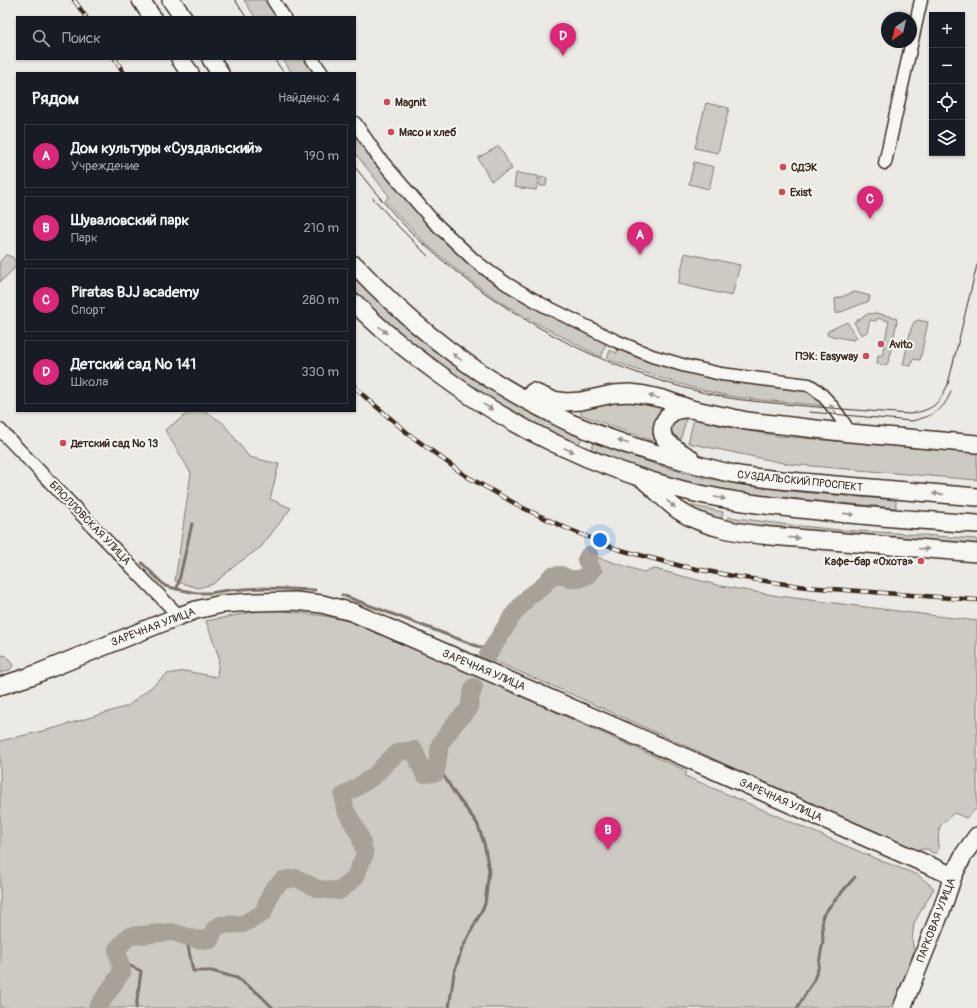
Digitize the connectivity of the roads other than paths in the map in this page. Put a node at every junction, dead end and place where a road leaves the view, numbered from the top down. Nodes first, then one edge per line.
1 (141, 0) edge
2 (171, 0) edge
3 (272, 0) edge
4 (921, 0) edge
5 (151, 16) edge
6 (181, 16) edge
7 (283, 16) edge
8 (181, 60) edge
9 (212, 60) edge
10 (313, 60) edge
11 (189, 72) edge
12 (219, 72) edge
13 (321, 72) edge
14 (356, 124) edge
15 (884, 163) dead end
16 (356, 266) edge
17 (356, 304) edge
18 (489, 379) junction
19 (691, 409) junction
20 (0, 430) edge
21 (850, 433) junction
22 (977, 444) edge
23 (705, 466) junction
24 (642, 478) junction
25 (977, 497) edge
26 (977, 524) edge
27 (977, 553) edge
28 (179, 616) junction
29 (0, 686) edge
30 (977, 836) edge
31 (953, 876) junction
32 (902, 1008) edge

1 - 5 main road
2 - 6 main road
3 - 7 street
4 - 15 street
8 - 11 main road
9 - 12 main road
10 - 13 street
21 -> 14 street
18 -> 16 main road, СУЗДАЛЬСКИЙ ПРОСПЕКТ
17 -> 24 main road
19 -> 18 main road
23 -> 18 main road, СУЗДАЛЬСКИЙ ПРОСПЕКТ
19 - 21 main road
19 - 23 main road
20 - 28 street, БРЮЛЛОВСКАЯ УЛИЦА
21 - 22 main road
25 -> 23 main road, СУЗДАЛЬСКИЙ ПРОСПЕКТ
24 -> 26 main road
24 -> 27 main road
28 - 29 main road, ЗАРЕЧНАЯ УЛИЦА
28 - 31 main road, ЗАРЕЧНАЯ УЛИЦА
30 - 31 main road, ПАРКОВАЯ УЛИЦА
31 - 32 main road, ПАРКОВАЯ УЛИЦА

